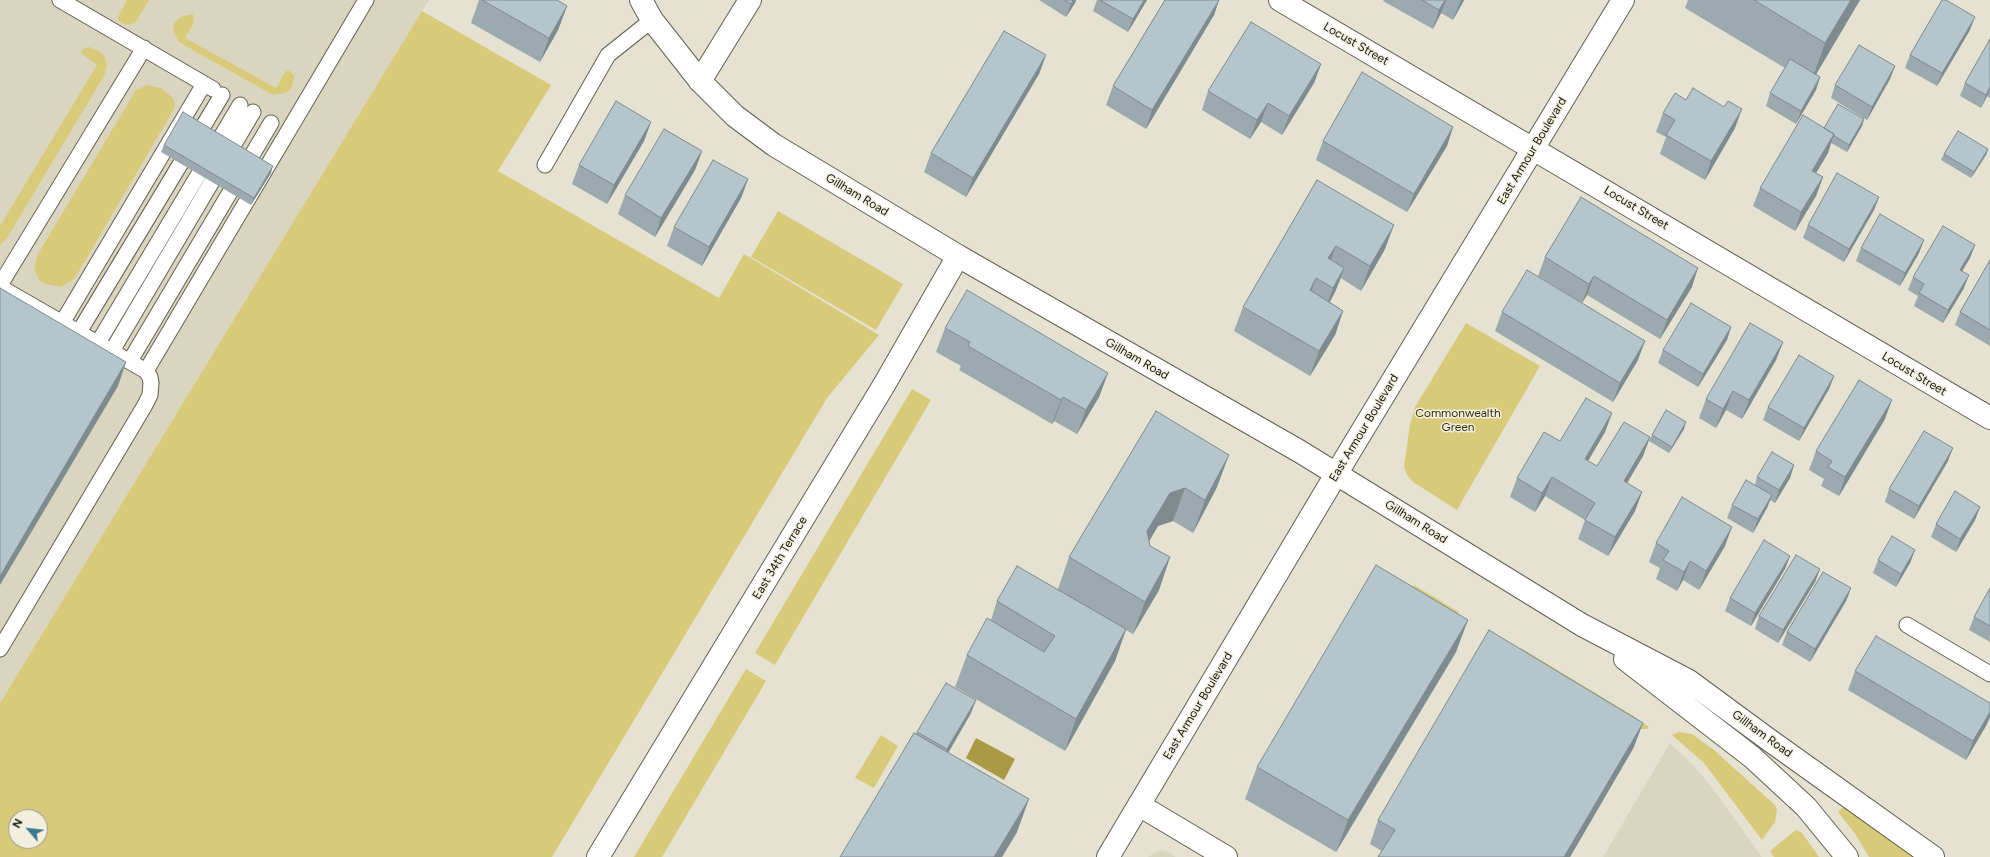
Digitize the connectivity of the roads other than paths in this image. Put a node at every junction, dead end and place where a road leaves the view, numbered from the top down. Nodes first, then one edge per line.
1 (60, 0) edge
2 (366, 0) edge
3 (641, 0) edge
4 (750, 0) edge
5 (1280, 0) edge
6 (1623, 0) edge
7 (652, 20) junction
8 (144, 48) junction
9 (700, 81) junction
10 (204, 84) junction
11 (222, 94) junction
12 (246, 109) junction
13 (271, 123) junction
14 (287, 132) junction
15 (1534, 148) junction
16 (545, 165) dead end
17 (958, 256) junction
18 (0, 286) edge
19 (62, 323) junction
20 (79, 332) junction
21 (98, 343) junction
22 (112, 351) junction
23 (130, 361) junction
24 (146, 371) junction
25 (1990, 418) edge
26 (1337, 474) junction
27 (1582, 625) junction
28 (1906, 625) dead end
29 (0, 649) edge
30 (1990, 674) edge
31 (1139, 805) junction
32 (598, 857) edge
33 (1108, 857) edge
34 (1226, 857) edge
35 (1847, 857) edge
36 (1933, 857) edge

1 - 8 lane
2 - 14 lane
3 - 7 main road, Gillham Road
4 - 9 main road
5 - 15 main road, Locust Street
6 - 15 main road, East Armour Boulevard
7 - 9 main road, Gillham Road
7 - 16 lane
8 - 10 lane
8 - 18 lane
9 - 17 main road, Gillham Road
10 - 11 lane
10 - 19 lane
11 - 12 lane
11 - 20 lane
12 - 13 lane
12 - 21 lane
12 - 22 lane
13 - 14 lane
13 - 23 lane
14 - 24 lane
15 - 25 main road, Locust Street
15 - 26 main road, East Armour Boulevard
17 - 26 main road, Gillham Road
17 - 32 main road, East 34th Terrace
18 - 19 lane
19 - 20 lane
20 - 21 lane
21 - 22 lane
22 - 23 lane
23 - 24 lane
24 - 29 lane
26 - 27 main road, Gillham Road
26 - 31 main road, East Armour Boulevard
27 - 35 main road, Gillham Road
27 - 36 main road, Gillham Road
28 - 30 lane
31 - 33 main road, East Armour Boulevard
31 - 34 main road

